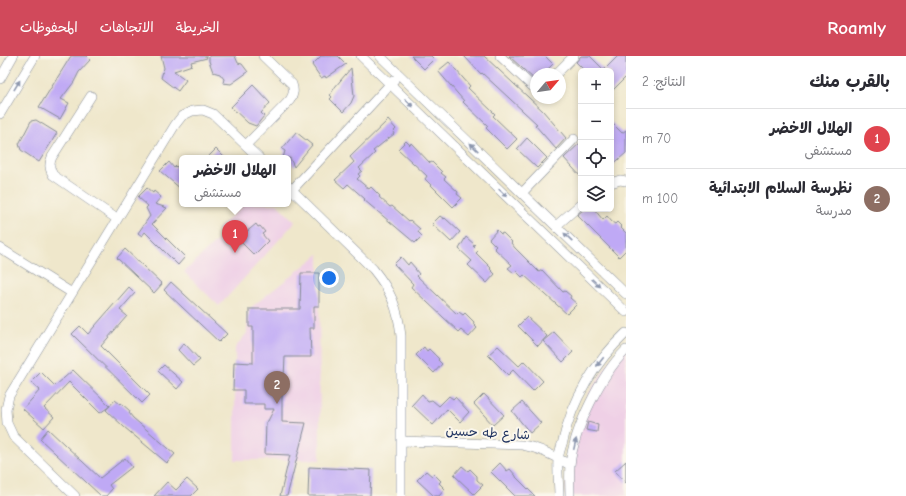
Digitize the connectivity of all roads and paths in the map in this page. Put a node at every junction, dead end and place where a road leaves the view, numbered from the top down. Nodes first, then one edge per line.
1 (13, 56) edge
2 (34, 56) edge
3 (263, 56) edge
4 (361, 56) edge
5 (500, 56) edge
6 (574, 56) edge
7 (384, 57) edge
8 (562, 68) edge
9 (399, 75) junction
10 (0, 79) edge
11 (390, 84) junction
12 (530, 84) edge
13 (91, 96) dead end
14 (0, 114) edge
15 (574, 139) dead end
16 (246, 145) junction
17 (256, 155) edge
18 (626, 181) edge
19 (614, 182) edge
20 (291, 187) edge
21 (291, 189) edge
22 (522, 193) junction
23 (578, 207) edge
24 (118, 219) junction
25 (556, 226) junction
26 (0, 248) edge
27 (72, 293) junction
28 (626, 294) edge
29 (626, 312) edge
30 (626, 333) edge
31 (626, 350) edge
32 (401, 441) junction
33 (558, 458) junction
34 (570, 465) junction
35 (74, 496) edge
36 (401, 496) edge
37 (559, 496) edge
38 (570, 496) edge

1 - 10 street
14 -> 2 street
3 - 16 street
4 - 11 street
5 - 12 street
6 - 8 street
7 - 9 street
9 - 11 street
22 -> 9 street
11 - 20 street
11 -> 29 street
13 - 24 street
15 - 22 street
16 - 17 street
16 - 24 street
18 - 19 street
21 - 32 street
22 - 25 street
23 - 25 street
24 - 27 street
28 -> 25 street
26 - 27 street
27 - 35 street
30 -> 33 street
34 -> 31 street
32 - 33 street, شارع طه حسين
32 - 36 street
33 - 34 street, شارع طه حسين
33 - 37 street
34 - 38 street

